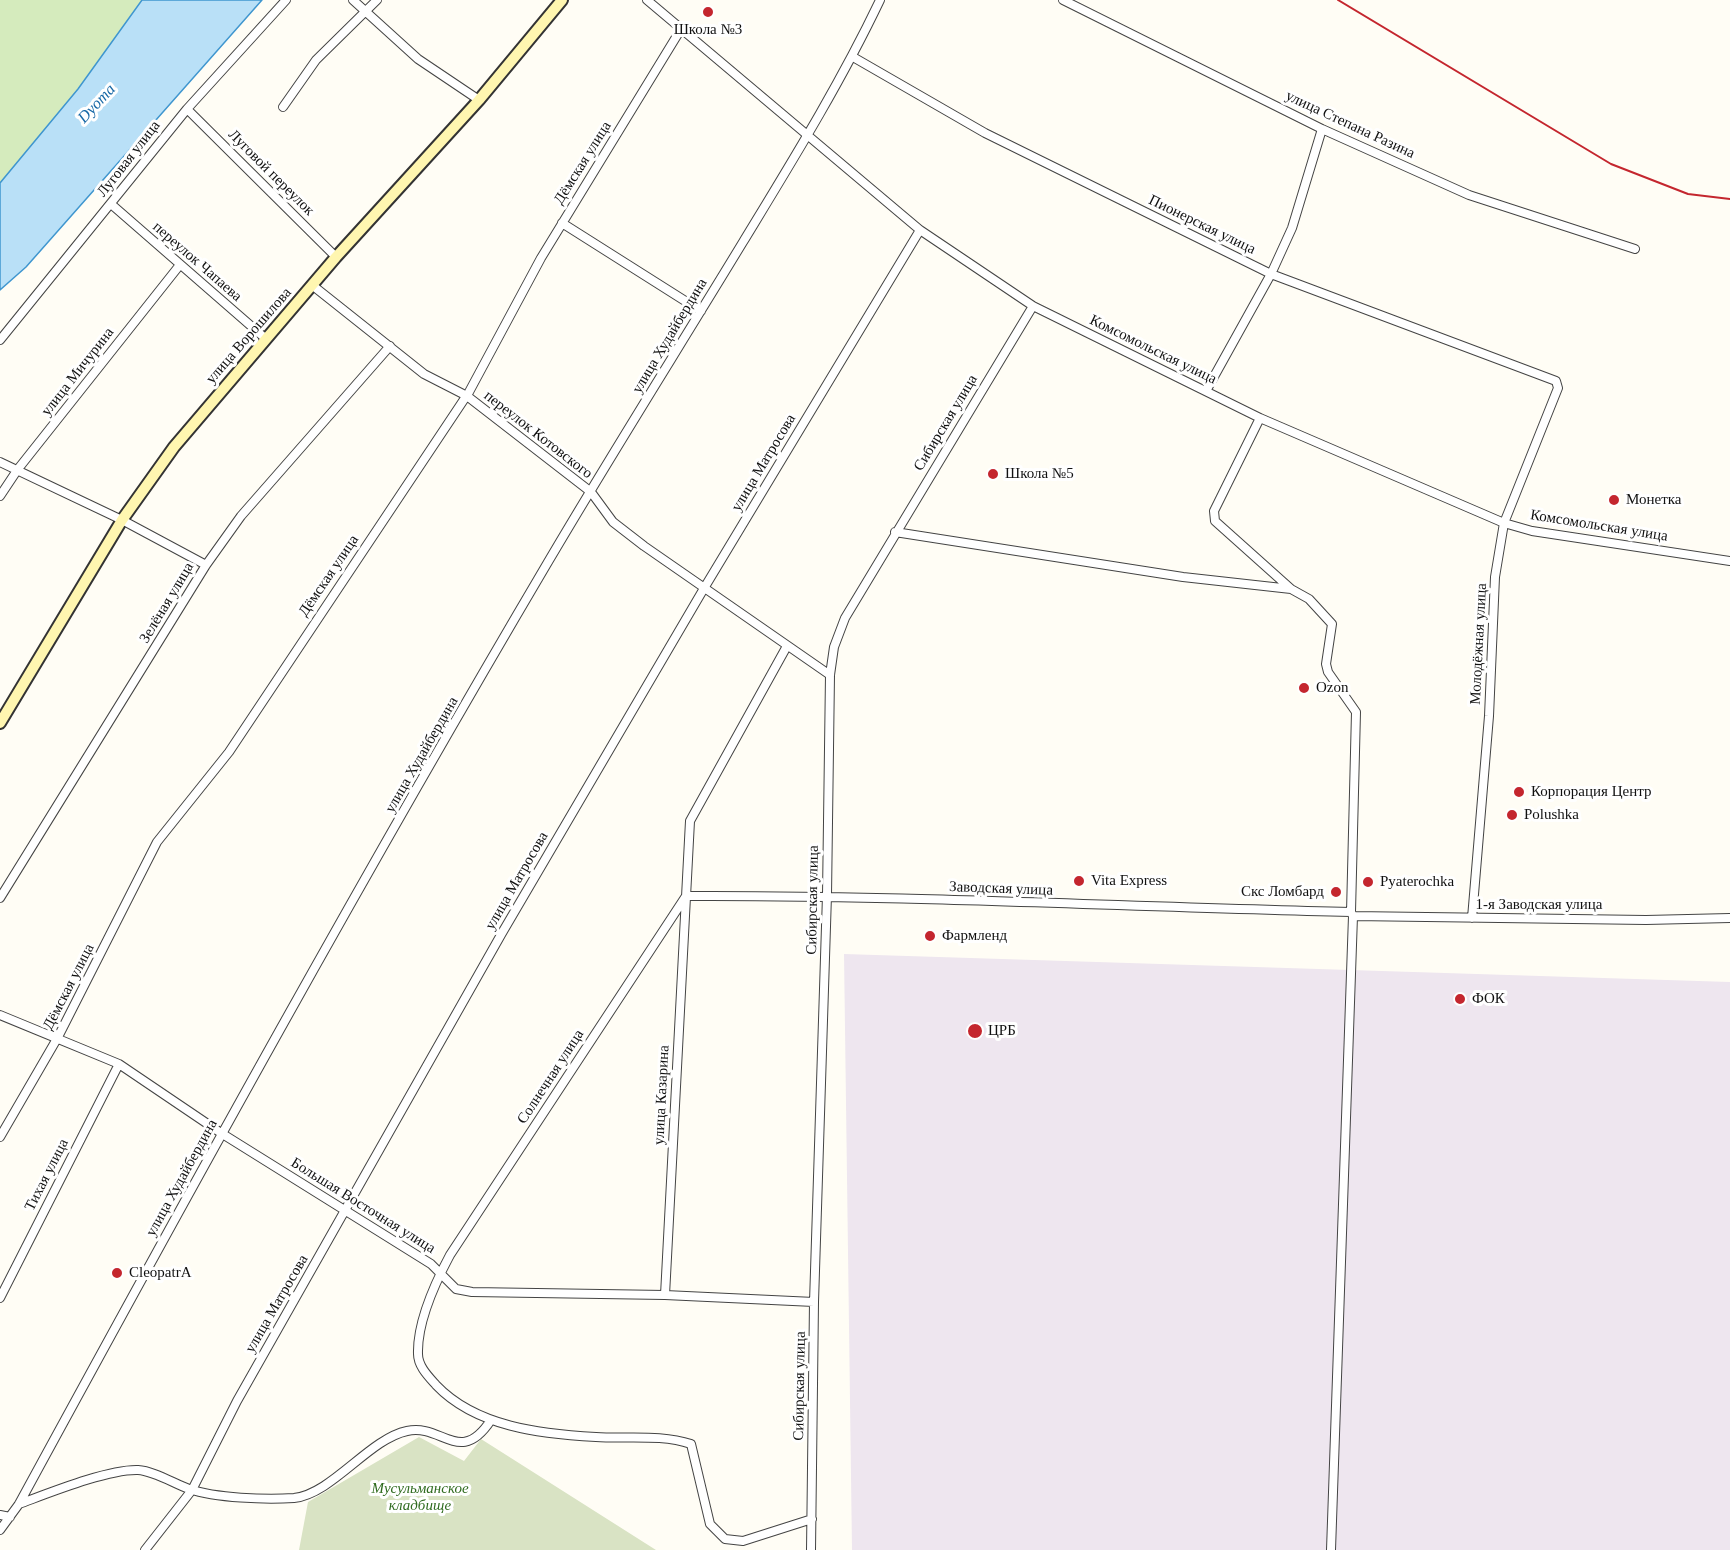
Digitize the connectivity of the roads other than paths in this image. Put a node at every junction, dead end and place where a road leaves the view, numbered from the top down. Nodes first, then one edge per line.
1 (286, 0) edge
2 (353, 0) edge
3 (377, 0) edge
4 (562, 0) edge
5 (647, 0) edge
6 (880, 0) edge
7 (1064, 0) edge
8 (365, 10) junction
9 (681, 29) junction
10 (853, 57) junction
11 (479, 100) junction
12 (283, 107) dead end
13 (186, 109) junction
14 (1322, 129) junction
15 (808, 136) junction
16 (111, 204) junction
17 (562, 223) junction
18 (920, 230) junction
19 (1635, 249) dead end
20 (336, 257) junction
21 (179, 266) junction
22 (1271, 274) junction
23 (312, 285) junction
24 (1033, 306) junction
25 (701, 311) junction
26 (266, 339) junction
27 (0, 340) edge
28 (390, 346) junction
29 (1556, 381) joint
30 (1206, 391) junction
31 (466, 396) junction
32 (1260, 418) junction
33 (0, 462) edge
34 (18, 469) junction
35 (591, 492) junction
36 (0, 496) edge
37 (122, 520) junction
38 (1504, 523) junction
39 (895, 532) junction
40 (1730, 561) edge
41 (206, 565) junction
42 (1291, 589) junction
43 (703, 590) junction
44 (787, 646) junction
45 (830, 675) junction
46 (0, 723) edge
47 (827, 895) junction
48 (686, 896) junction
49 (0, 898) edge
50 (1352, 914) junction
51 (1472, 918) junction
52 (1730, 918) edge
53 (0, 1015) edge
54 (58, 1037) junction
55 (119, 1064) junction
56 (221, 1133) junction
57 (0, 1137) edge
58 (346, 1211) junction
59 (440, 1273) junction
60 (665, 1295) junction
61 (0, 1298) edge
62 (814, 1302) junction
63 (491, 1420) junction
64 (192, 1490) junction
65 (19, 1504) junction
66 (0, 1515) edge
67 (10, 1516) junction
68 (812, 1519) junction
69 (0, 1530) edge
70 (145, 1550) edge
71 (811, 1550) edge
72 (1332, 1550) edge

1 - 13 street, Луговая улица
2 - 8 street
3 - 8 street
4 - 11 street, улица Ворошилова
5 - 9 street, Комсомольская улица
6 - 10 street, улица Худайбердина
7 - 14 street, улица Степана Разина
8 - 11 street
8 - 12 street
9 - 15 street, Комсомольская улица
9 - 17 street, Дёмская улица
10 - 15 street, улица Худайбердина
10 - 22 street, Пионерская улица
11 - 20 street, улица Ворошилова
13 - 16 street, Луговая улица
13 - 20 street, Луговой переулок
14 - 19 street, улица Степана Разина
14 - 22 street
15 - 18 street, Комсомольская улица
15 - 25 street, улица Худайбердина
16 - 21 street, переулок Чапаева
16 - 27 street, Луговая улица
17 - 25 street
17 - 31 street, Дёмская улица
18 - 24 street, Комсомольская улица
18 - 43 street, улица Матросова
20 - 23 street, улица Ворошилова
21 - 26 street, переулок Чапаева
21 - 34 street, улица Мичурина
22 - 29 street, Пионерская улица
22 - 30 street
23 - 26 street, улица Ворошилова
23 - 28 street, переулок Котовского
24 - 30 street, Комсомольская улица
24 - 39 street, Сибирская улица
25 - 35 street, улица Худайбердина
26 - 37 street, улица Ворошилова
28 - 31 street, переулок Котовского
28 - 41 street, Зелёная улица
29 - 38 street, Молодёжная улица
30 - 32 street, Комсомольская улица
31 - 35 street, переулок Котовского
31 - 54 street, Дёмская улица
32 - 38 street, Комсомольская улица
32 - 42 street
33 - 34 street
34 - 36 street, улица Мичурина
34 - 37 street
35 - 43 street, переулок Котовского
35 - 56 street, улица Худайбердина
37 - 41 street
37 - 46 street, улица Ворошилова
38 - 40 street, Комсомольская улица
38 - 51 street, Молодёжная улица
39 - 42 street
39 - 45 street, Сибирская улица
41 - 49 street, Зелёная улица
42 - 50 street
43 - 44 street, переулок Котовского
43 - 58 street, улица Матросова
44 - 45 street, переулок Котовского
44 - 48 street, улица Казарина
45 - 47 street, Сибирская улица
47 - 48 street, Заводская улица
47 - 50 street, Заводская улица
47 - 62 street, Сибирская улица
48 - 59 street, Солнечная улица
48 - 60 street, улица Казарина
50 - 51 street, 1-я Заводская улица
50 - 72 street
51 - 52 street, 1-я Заводская улица
53 - 54 street, Большая Восточная улица
54 - 55 street, Большая Восточная улица
54 - 57 street, Дёмская улица
55 - 56 street, Большая Восточная улица
55 - 61 street, Тихая улица
56 - 58 street, Большая Восточная улица
56 - 65 street, улица Худайбердина
58 - 59 street, Большая Восточная улица
58 - 64 street, улица Матросова
59 - 60 street, Большая Восточная улица
59 - 63 street, Солнечная улица
60 - 62 street, Большая Восточная улица
62 - 68 street, Сибирская улица
63 - 64 street
63 - 68 street, Солнечная улица
64 - 65 street
64 - 70 street, улица Матросова
65 - 67 street, улица Худайбердина
66 - 67 street
67 - 69 street, улица Худайбердина
68 - 71 street, Сибирская улица

